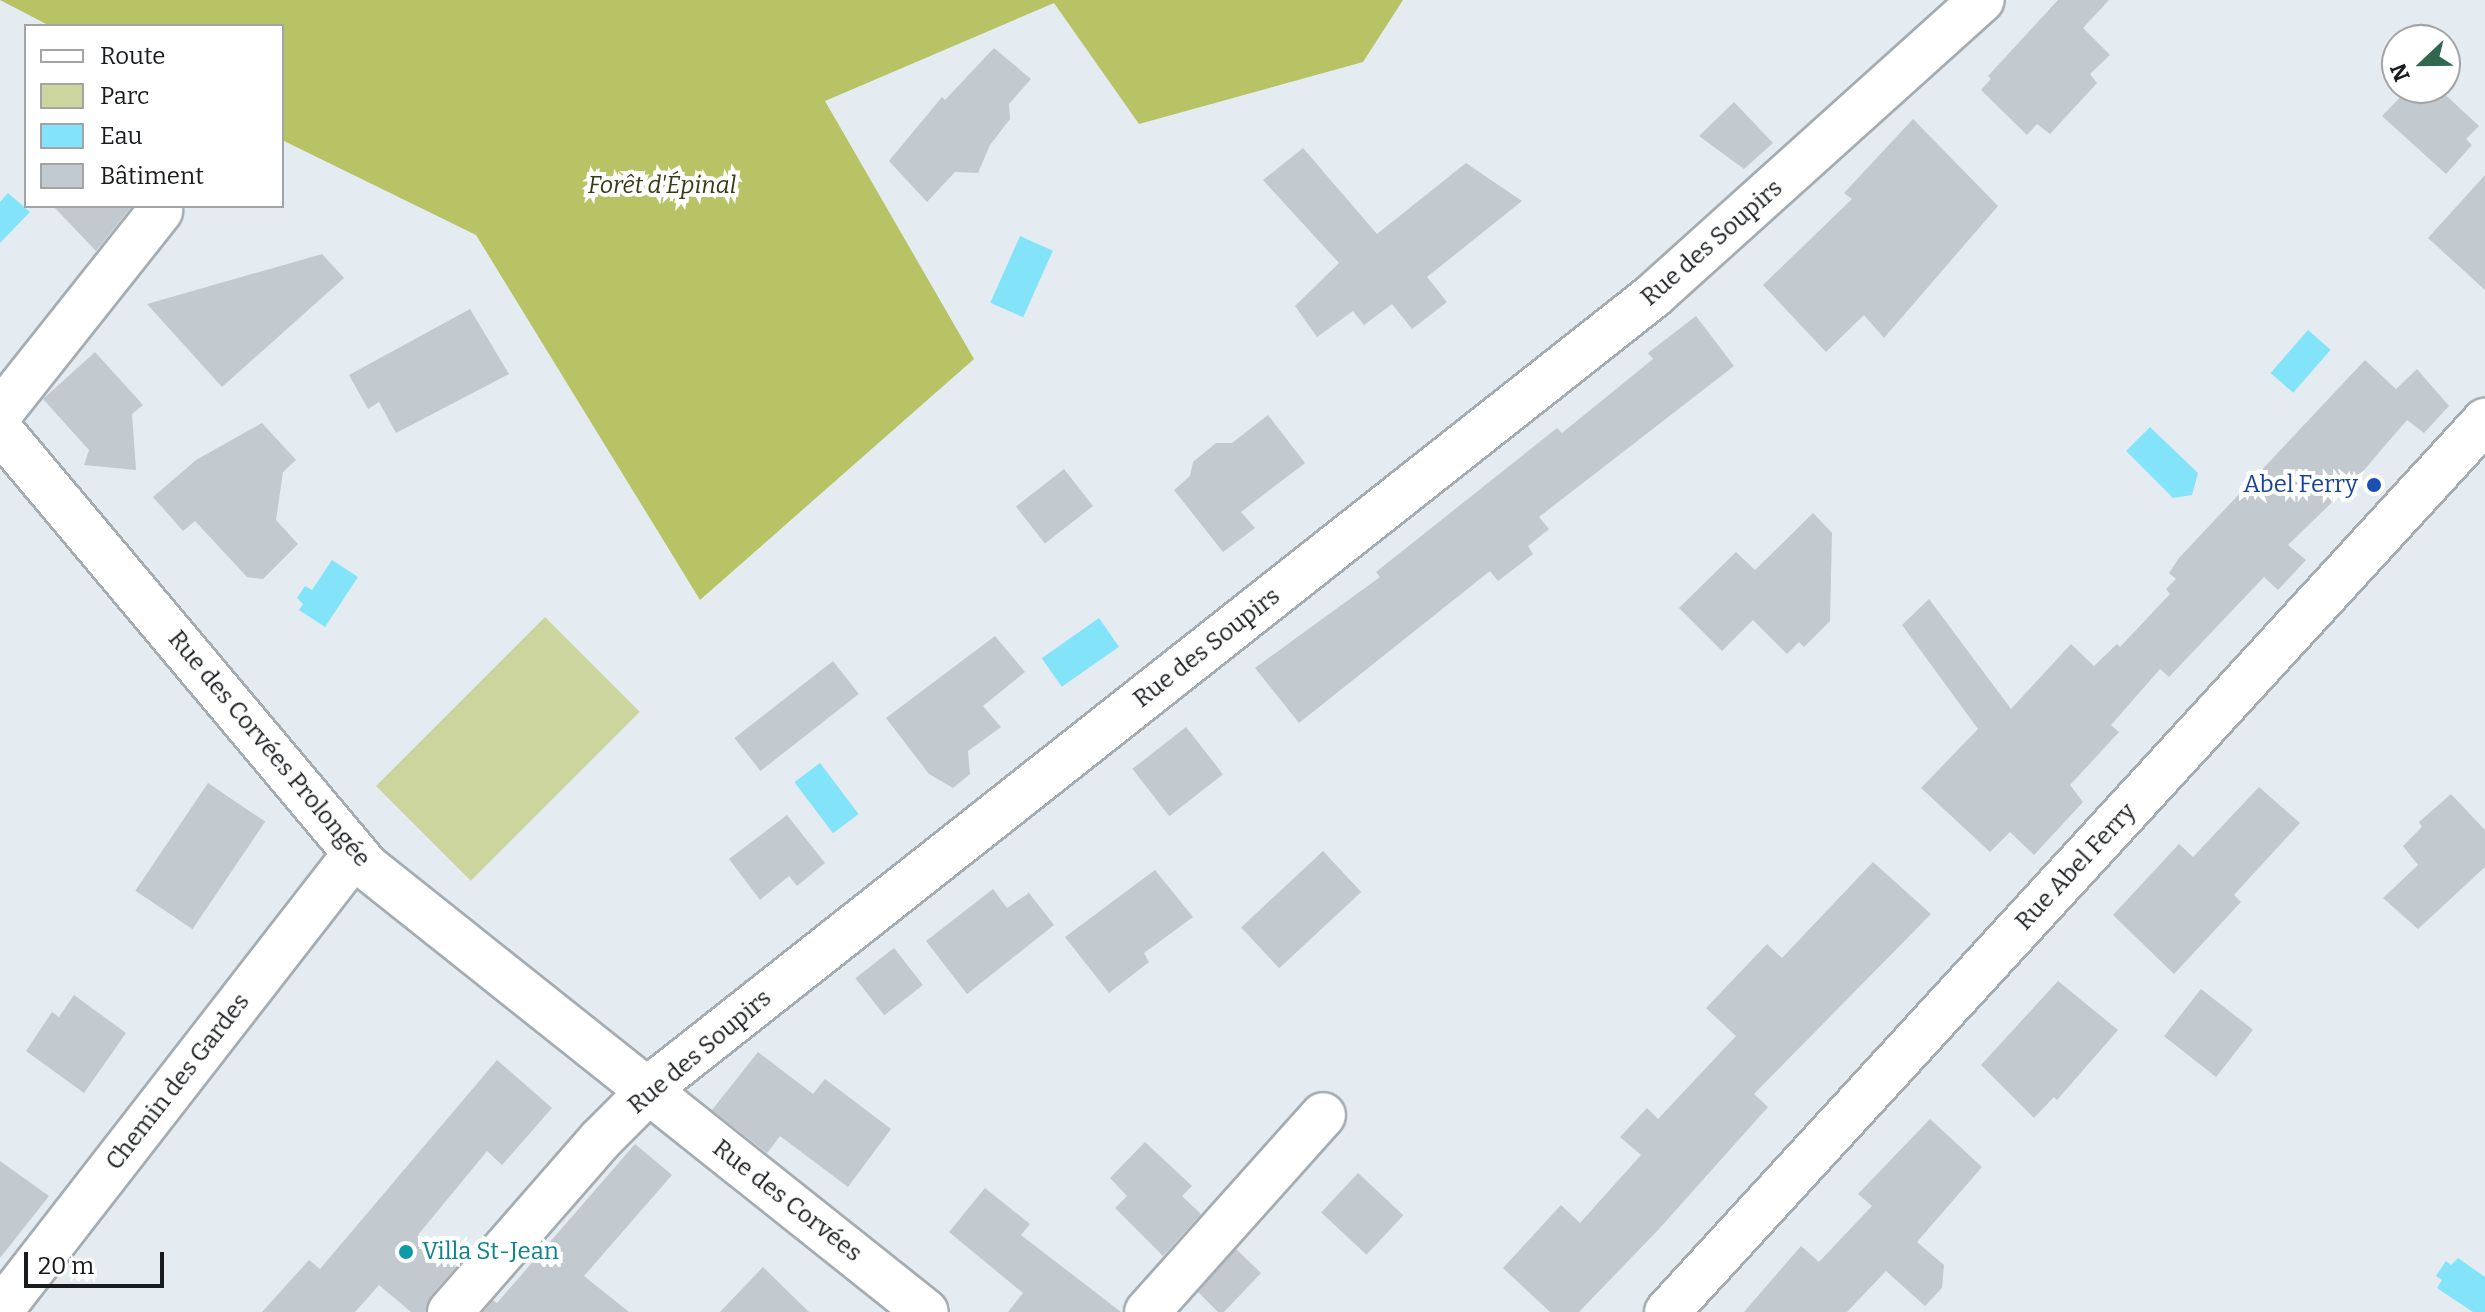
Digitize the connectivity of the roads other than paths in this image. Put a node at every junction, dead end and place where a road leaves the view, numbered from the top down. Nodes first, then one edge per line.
1 (1982, 0) edge
2 (160, 211) dead end
3 (0, 413) edge
4 (2485, 421) edge
5 (0, 430) edge
6 (355, 854) junction
7 (648, 1091) junction
8 (1323, 1115) dead end
9 (0, 1311) edge
10 (450, 1312) edge
11 (926, 1312) edge
12 (1147, 1312) edge
13 (1667, 1312) edge

1 - 7 street, Rue des Soupirs
2 - 3 street
4 - 13 street, Rue Abel Ferry
5 - 6 street, Rue des Corvées Prolongée
6 - 7 street, Rue des Corvées Prolongée
6 - 9 street, Chemin des Gardes
7 - 10 street, Rue des Soupirs
7 - 11 street, Rue des Corvées
8 - 12 street

